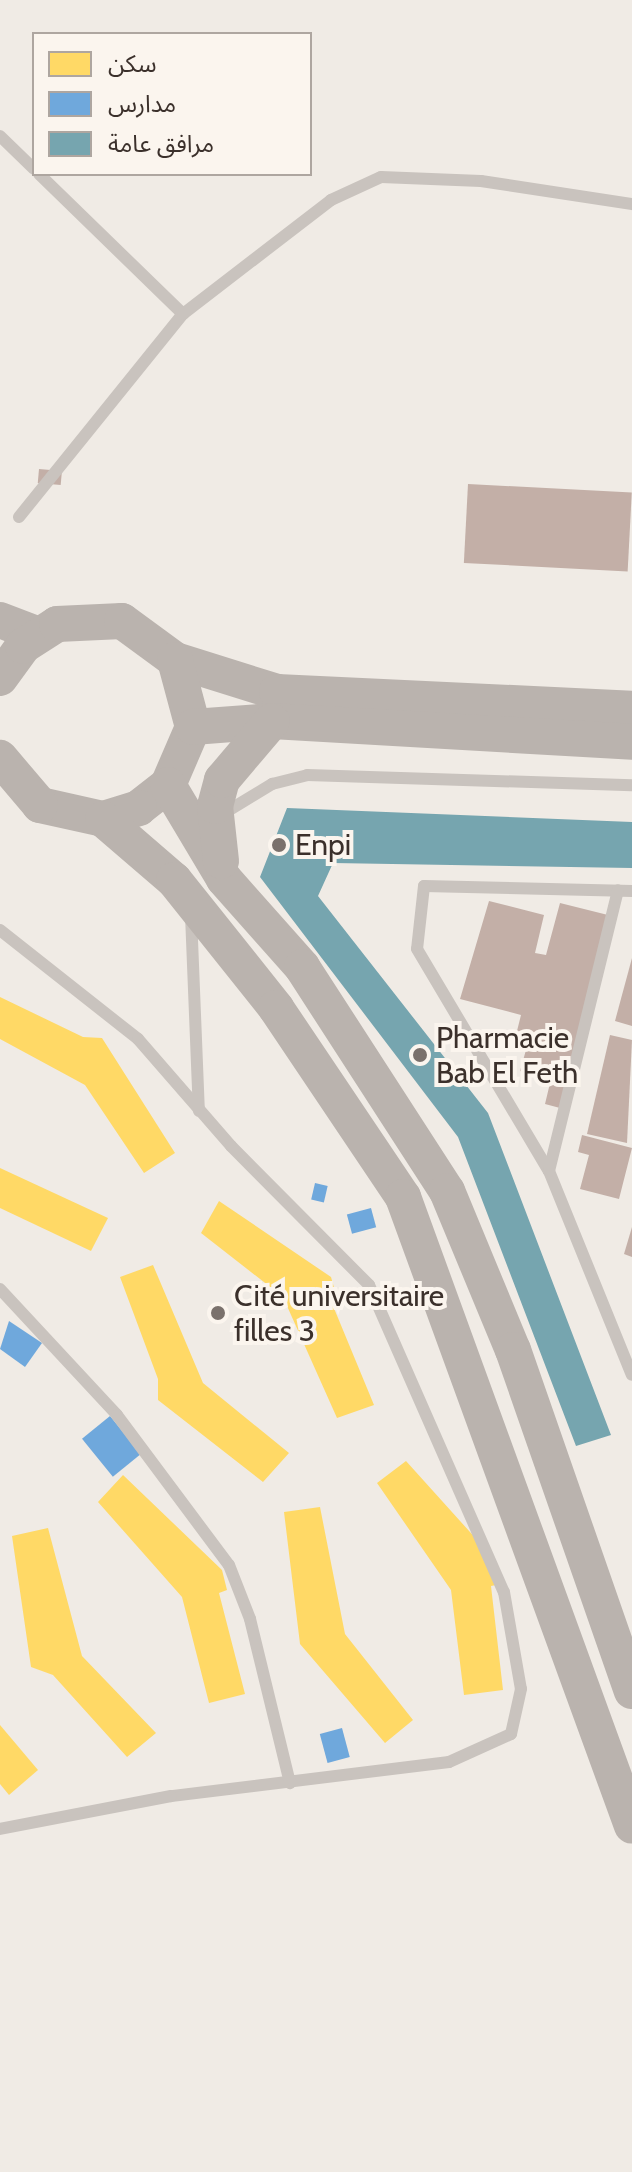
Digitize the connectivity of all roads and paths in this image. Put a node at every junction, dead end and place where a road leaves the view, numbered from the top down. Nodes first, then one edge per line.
1 (0, 136) edge
2 (32, 167) edge
3 (41, 176) edge
4 (632, 204) edge
5 (183, 314) junction
6 (19, 517) dead end
7 (0, 620) edge
8 (37, 634) junction
9 (175, 660) junction
10 (0, 678) edge
11 (632, 709) edge
12 (272, 721) junction
13 (193, 727) junction
14 (632, 742) edge
15 (0, 758) edge
16 (168, 785) junction
17 (632, 785) edge
18 (103, 819) junction
19 (216, 819) junction
20 (224, 879) junction
21 (625, 890) edge
22 (190, 900) junction
23 (0, 930) edge
24 (199, 1111) junction
25 (549, 1171) junction
26 (0, 1289) edge
27 (632, 1375) edge
28 (632, 1691) edge
29 (290, 1783) junction
30 (632, 1826) edge
31 (0, 1829) edge

1 - 2 lane
3 - 5 lane
4 - 5 lane
5 - 6 lane
7 - 8 main road
8 - 9 main road
8 - 10 main road
9 - 11 main road
9 - 13 main road
12 - 13 main road
12 - 14 main road
12 - 19 main road
13 - 16 main road
15 - 18 main road
16 - 18 main road
16 - 20 main road
17 - 19 lane
18 - 22 main road
19 - 20 main road
20 - 28 main road
21 - 25 lane
21 - 25 lane
22 - 24 lane
22 - 30 main road
23 - 24 lane
24 - 29 lane
25 - 27 lane
26 - 29 lane
29 - 31 lane

